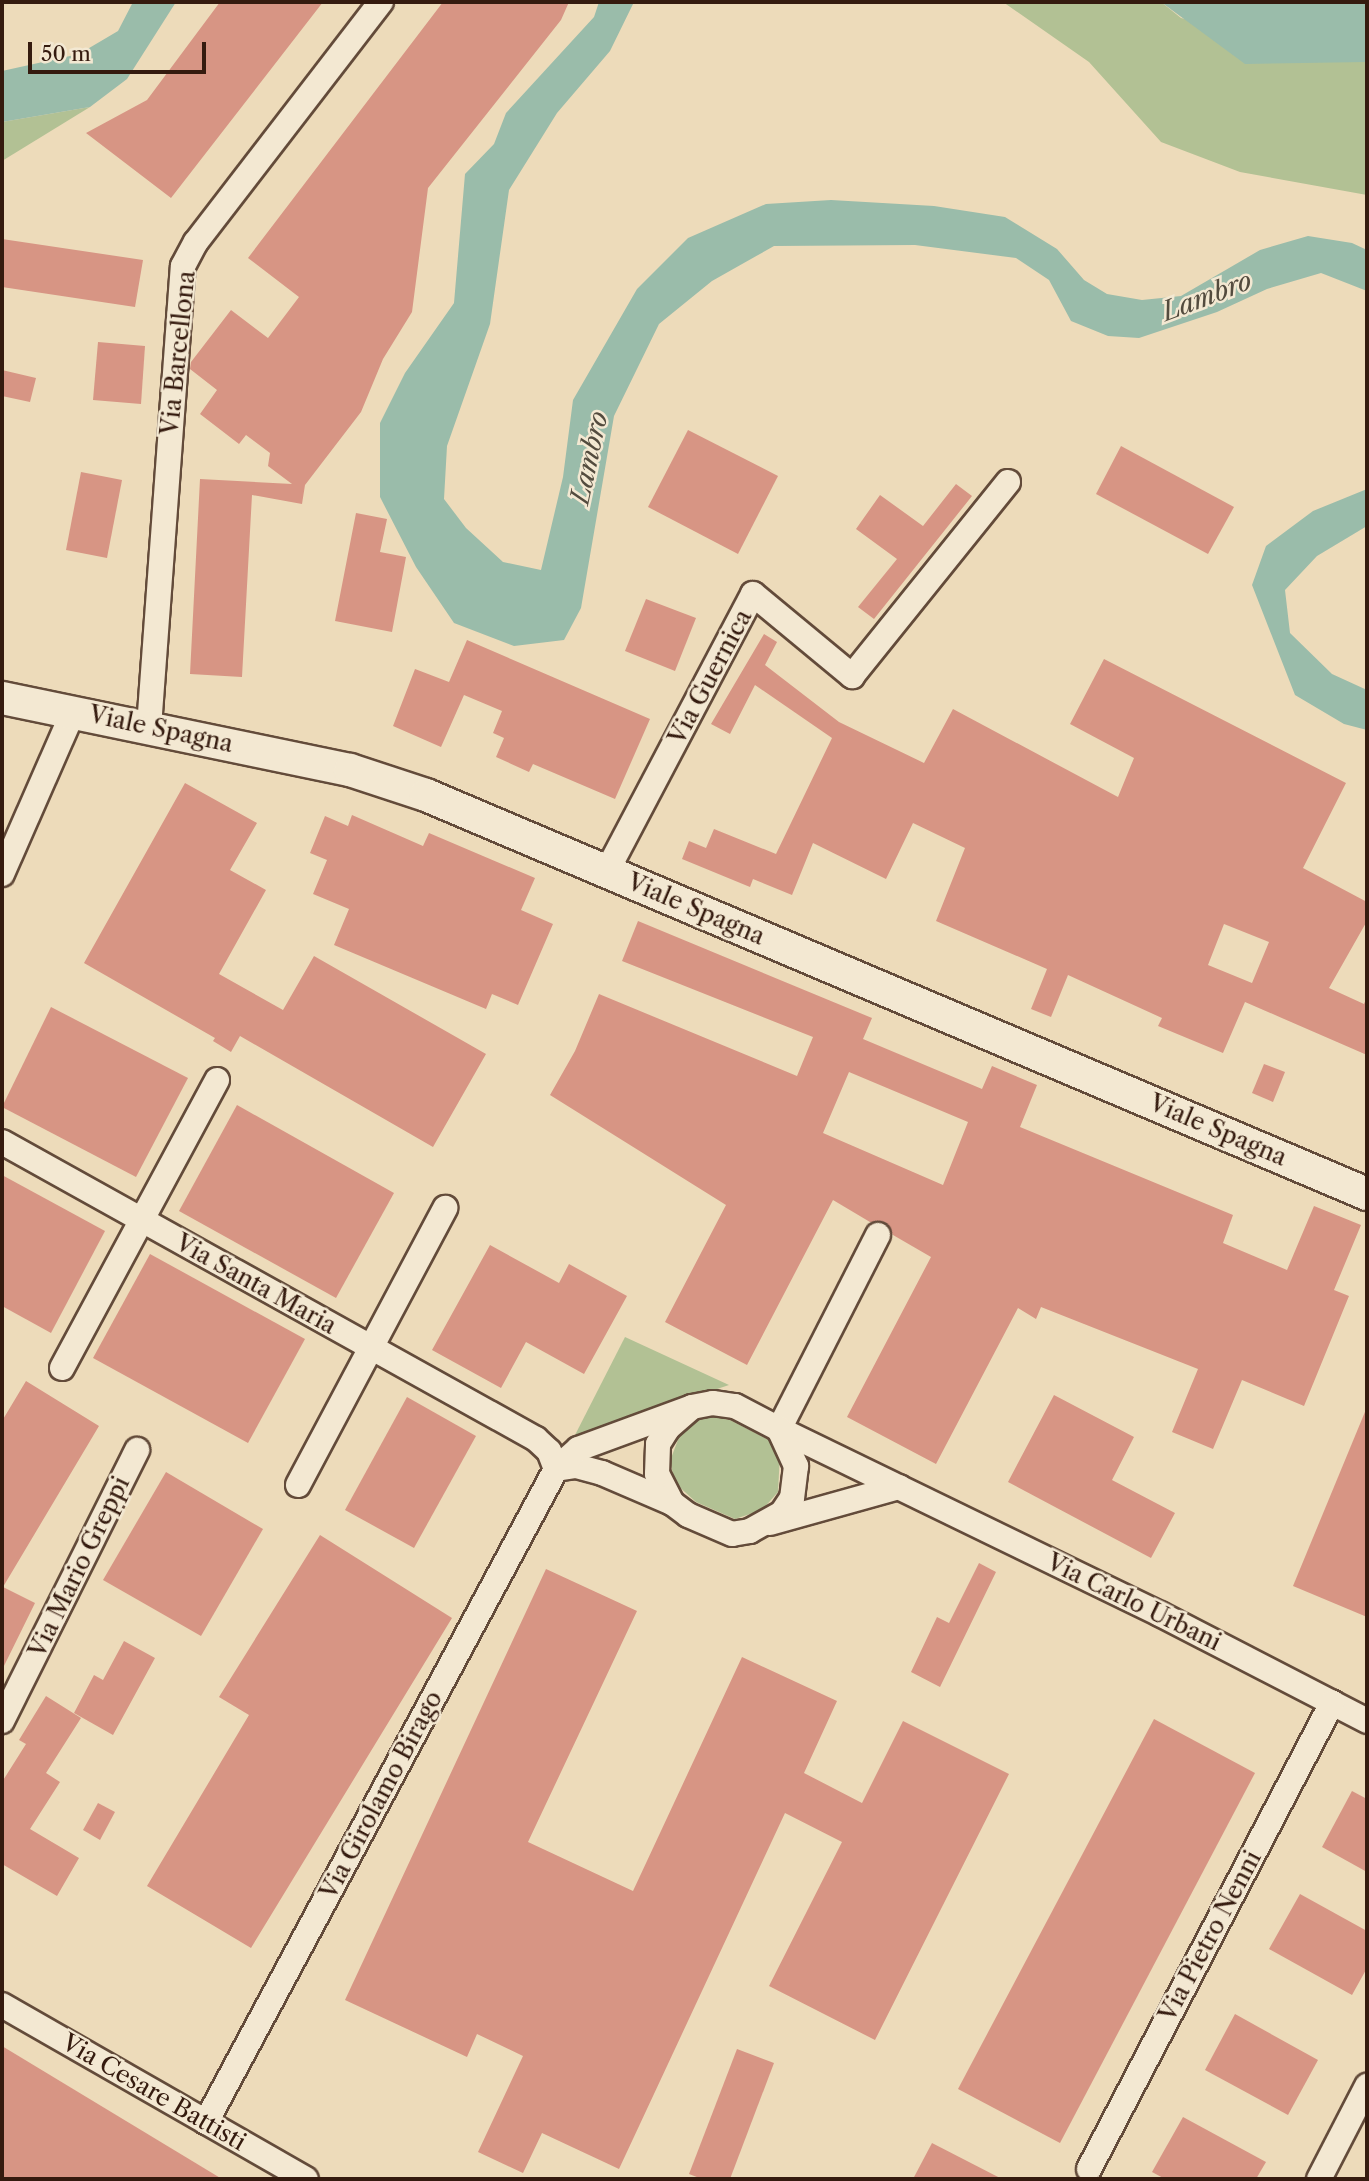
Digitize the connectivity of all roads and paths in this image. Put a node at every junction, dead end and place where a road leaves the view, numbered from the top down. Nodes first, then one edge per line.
1 (381, 2) edge
2 (1008, 482) dead end
3 (2, 698) edge
4 (73, 712) junction
5 (149, 727) junction
6 (607, 872) junction
7 (2, 874) edge
8 (217, 1080) dead end
9 (2, 1142) edge
10 (1367, 1194) edge
11 (445, 1208) dead end
12 (142, 1220) junction
13 (878, 1235) dead end
14 (371, 1348) junction
15 (62, 1368) dead end
16 (692, 1407) junction
17 (779, 1429) junction
18 (137, 1450) dead end
19 (556, 1469) junction
20 (298, 1485) dead end
21 (899, 1488) junction
22 (671, 1503) junction
23 (770, 1523) junction
24 (1332, 1703) junction
25 (2, 1721) edge
26 (1367, 1721) edge
27 (2, 2005) edge
28 (1367, 2086) edge
29 (206, 2122) junction
30 (1089, 2169) dead end
31 (306, 2179) edge
32 (1319, 2179) edge

1 - 5 street, Via Barcellona
2 - 6 street, Via Guernica
3 - 4 street, Viale Spagna
4 - 5 street, Viale Spagna
4 - 7 street
5 - 6 street, Viale Spagna
6 - 10 street, Viale Spagna
8 - 12 street
9 - 12 street, Via Santa Maria
11 - 14 street
12 - 14 street, Via Santa Maria
12 - 15 street
13 - 17 street
14 - 19 street, Via Santa Maria
14 - 20 street
16 - 17 street
16 - 19 street, Via Girolamo Birago
16 - 22 street
17 - 21 street, Via Carlo Urbani
17 - 23 street
18 - 25 street, Via Mario Greppi
19 - 22 street
19 - 29 street, Via Girolamo Birago
21 - 23 street
21 - 24 street, Via Carlo Urbani
22 - 23 street
24 - 26 street, Via Carlo Urbani
24 - 30 street, Via Pietro Nenni
27 - 29 street, Via Cesare Battisti
28 - 32 street
29 - 31 street, Via Cesare Battisti

